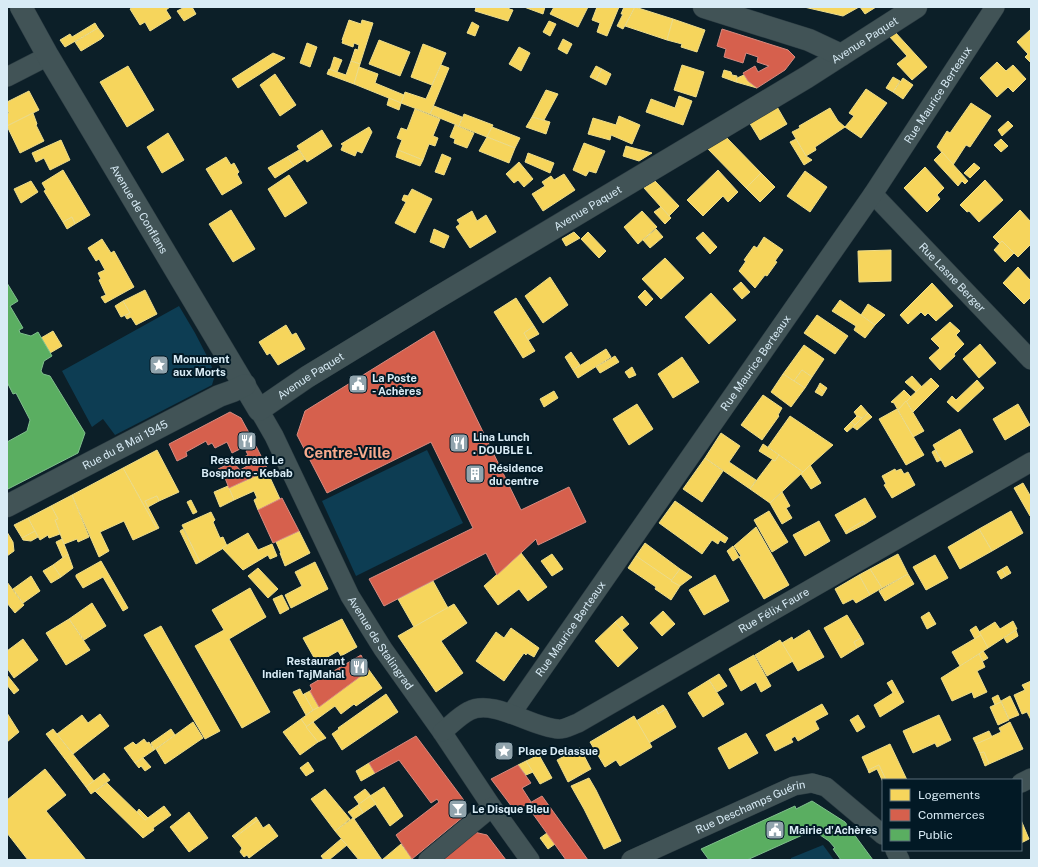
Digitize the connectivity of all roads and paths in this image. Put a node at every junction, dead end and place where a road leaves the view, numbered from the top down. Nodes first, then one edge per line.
1 (21, 7) edge
2 (704, 7) edge
3 (916, 7) edge
4 (995, 7) edge
5 (841, 55) junction
6 (48, 56) junction
7 (7, 77) edge
8 (873, 194) junction
9 (1031, 360) edge
10 (245, 385) junction
11 (259, 410) junction
12 (1031, 462) edge
13 (7, 506) edge
14 (511, 714) junction
15 (442, 732) junction
16 (1031, 778) edge
17 (1022, 782) edge
18 (492, 807) junction
19 (882, 834) edge
20 (896, 851) edge
21 (428, 860) edge
22 (530, 860) edge
23 (631, 860) edge
24 (900, 860) edge

1 - 6 street, Avenue de Conflans
2 - 5 street
3 - 5 street, Avenue Paquet
4 - 8 street, Rue Maurice Berteaux
5 - 11 street, Avenue Paquet
6 - 7 street
6 - 10 street, Avenue de Conflans
8 - 9 street, Rue Lasne Berger
8 - 14 street, Rue Maurice Berteaux
10 - 11 street, Avenue de Conflans
10 - 13 street, Rue du 8 Mai 1945
11 - 15 street, Avenue de Stalingrad
12 - 14 street, Rue Félix Faure
14 - 15 street
15 - 18 street, Avenue de Stalingrad
16 - 17 street
18 - 21 street
18 - 22 street, Avenue de Stalingrad
19 - 23 street, Rue Deschamps Guérin
20 - 24 street

